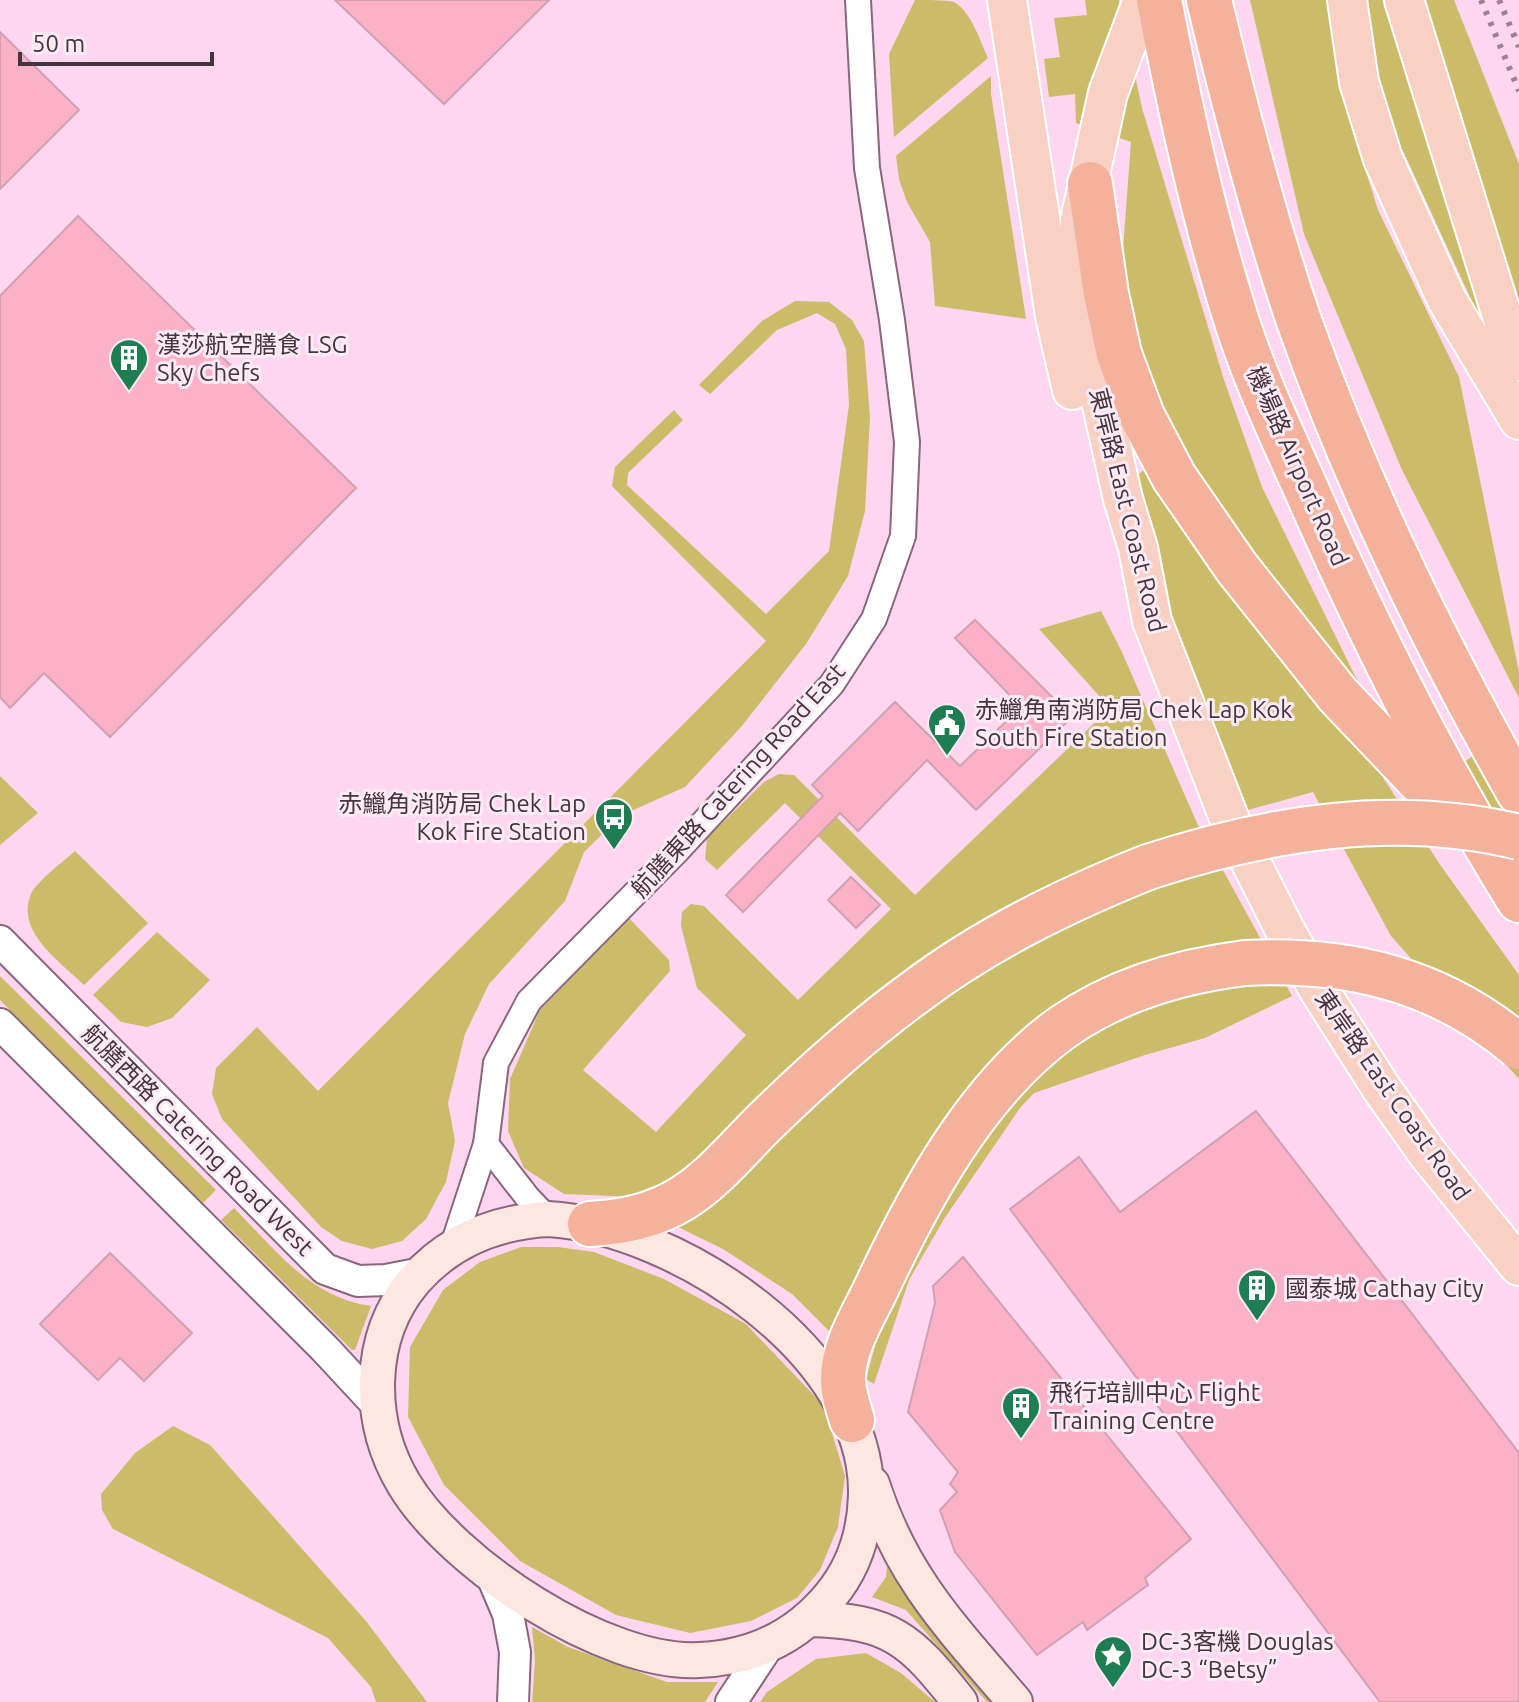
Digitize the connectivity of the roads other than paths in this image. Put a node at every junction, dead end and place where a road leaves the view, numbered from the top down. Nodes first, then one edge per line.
1 (858, 0) edge
2 (1007, 0) edge
3 (1031, 0) edge
4 (1143, 0) edge
5 (1159, 0) edge
6 (1209, 0) edge
7 (1347, 0) edge
8 (1404, 0) edge
9 (1090, 184) junction
10 (1078, 237) junction
11 (1519, 361) edge
12 (1519, 420) edge
13 (1152, 621) junction
14 (1519, 792) edge
15 (1506, 847) edge
16 (1519, 900) edge
17 (0, 941) edge
18 (0, 1024) edge
19 (1519, 1047) edge
20 (486, 1144) junction
21 (548, 1219) junction
22 (590, 1224) junction
23 (452, 1248) junction
24 (1519, 1266) edge
25 (422, 1273) junction
26 (377, 1405) junction
27 (856, 1435) junction
28 (491, 1574) junction
29 (808, 1619) junction
30 (768, 1646) junction
31 (513, 1702) edge
32 (731, 1702) edge
33 (960, 1702) edge
34 (1015, 1702) edge

1 - 20 street, 航膳東路 Catering Road East
2 - 13 main road
3 - 10 main road
4 - 9 main road, 東岸路 East Coast Road
5 - 15 highway, 機場路 Airport Road
6 - 14 highway
7 - 12 main road
8 - 11 main road
9 - 10 main road, 東岸路 East Coast Road
9 - 15 highway
10 - 13 main road, 東岸路 East Coast Road
13 - 24 main road, 東岸路 East Coast Road
15 - 16 highway, 機場路 Airport Road
15 - 22 highway, bridge
17 - 25 street, 航膳西路 Catering Road West
18 - 26 street
19 - 27 highway, bridge
20 - 21 street
20 - 23 street, 航膳東路 Catering Road East
21 - 22 main road
21 - 23 main road
22 - 27 main road
23 - 25 main road
25 - 26 main road
26 - 28 main road
27 - 29 main road
27 - 34 main road
28 - 30 main road
28 - 31 street
29 - 30 main road
29 - 33 main road
30 - 32 street

